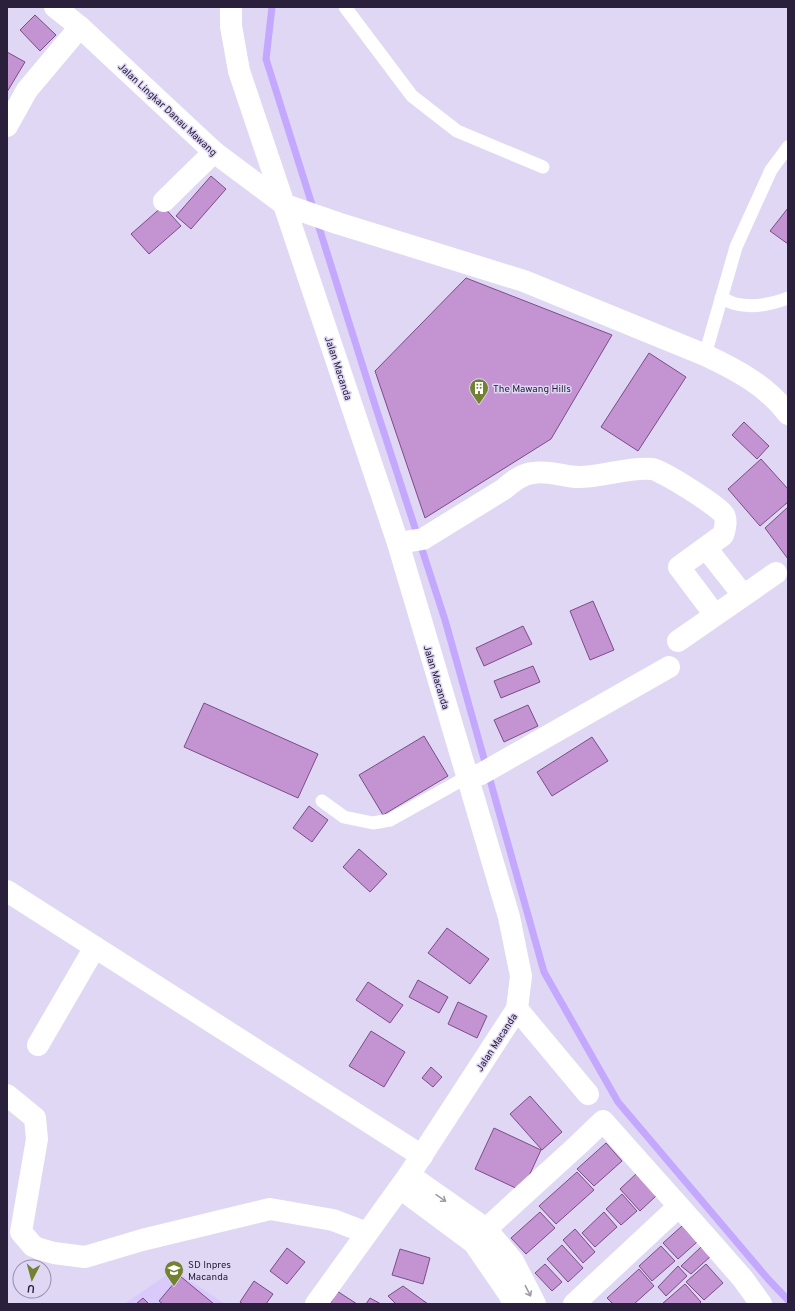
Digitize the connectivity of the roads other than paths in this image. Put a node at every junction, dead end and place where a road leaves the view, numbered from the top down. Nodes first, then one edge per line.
1 (55, 7) edge
2 (232, 7) edge
3 (345, 7) edge
4 (80, 27) junction
5 (7, 126) edge
6 (788, 147) edge
7 (214, 152) junction
8 (543, 167) dead end
9 (164, 201) dead end
10 (294, 208) junction
11 (721, 298) junction
12 (788, 298) edge
13 (707, 349) junction
14 (788, 414) edge
15 (409, 541) junction
16 (706, 548) junction
17 (776, 573) dead end
18 (743, 596) junction
19 (715, 616) junction
20 (678, 641) dead end
21 (669, 667) dead end
22 (480, 773) junction
23 (322, 800) dead end
24 (7, 891) edge
25 (95, 947) junction
26 (517, 1009) junction
27 (38, 1045) dead end
28 (7, 1094) edge
29 (588, 1094) dead end
30 (422, 1156) junction
31 (405, 1181) junction
32 (678, 1207) junction
33 (367, 1233) junction
34 (480, 1236) junction
35 (759, 1303) edge
36 (316, 1304) edge
37 (514, 1304) edge
38 (535, 1304) edge
39 (574, 1304) edge

1 - 4 street, Jalan Lingkar Danau Mawang
2 - 10 street, Jalan Macanda
3 - 8 lane
4 - 5 street
4 - 7 street, Jalan Lingkar Danau Mawang
6 - 11 lane
7 - 9 street
7 - 10 street, Jalan Lingkar Danau Mawang
10 - 13 street, Jalan Lingkar Danau Mawang
10 - 15 street, Jalan Macanda
11 - 12 lane
11 - 13 lane
13 - 14 street, Jalan Lingkar Danau Mawang
15 - 16 street
15 - 22 street, Jalan Macanda
16 - 18 street
16 - 19 street
17 - 18 street
18 - 19 street
19 - 20 street
21 - 22 street
22 - 23 lane
22 - 26 street, Jalan Macanda
24 - 25 street
25 - 27 street
25 - 30 street
26 - 29 street
26 - 30 street, Jalan Macanda
28 - 33 street
30 - 31 street, Jalan Macanda
31 - 33 street, Jalan Macanda
31 - 34 street
32 - 34 street
32 - 35 street
32 - 39 street
33 - 36 street, Jalan Macanda
34 - 37 street
34 -> 38 street

